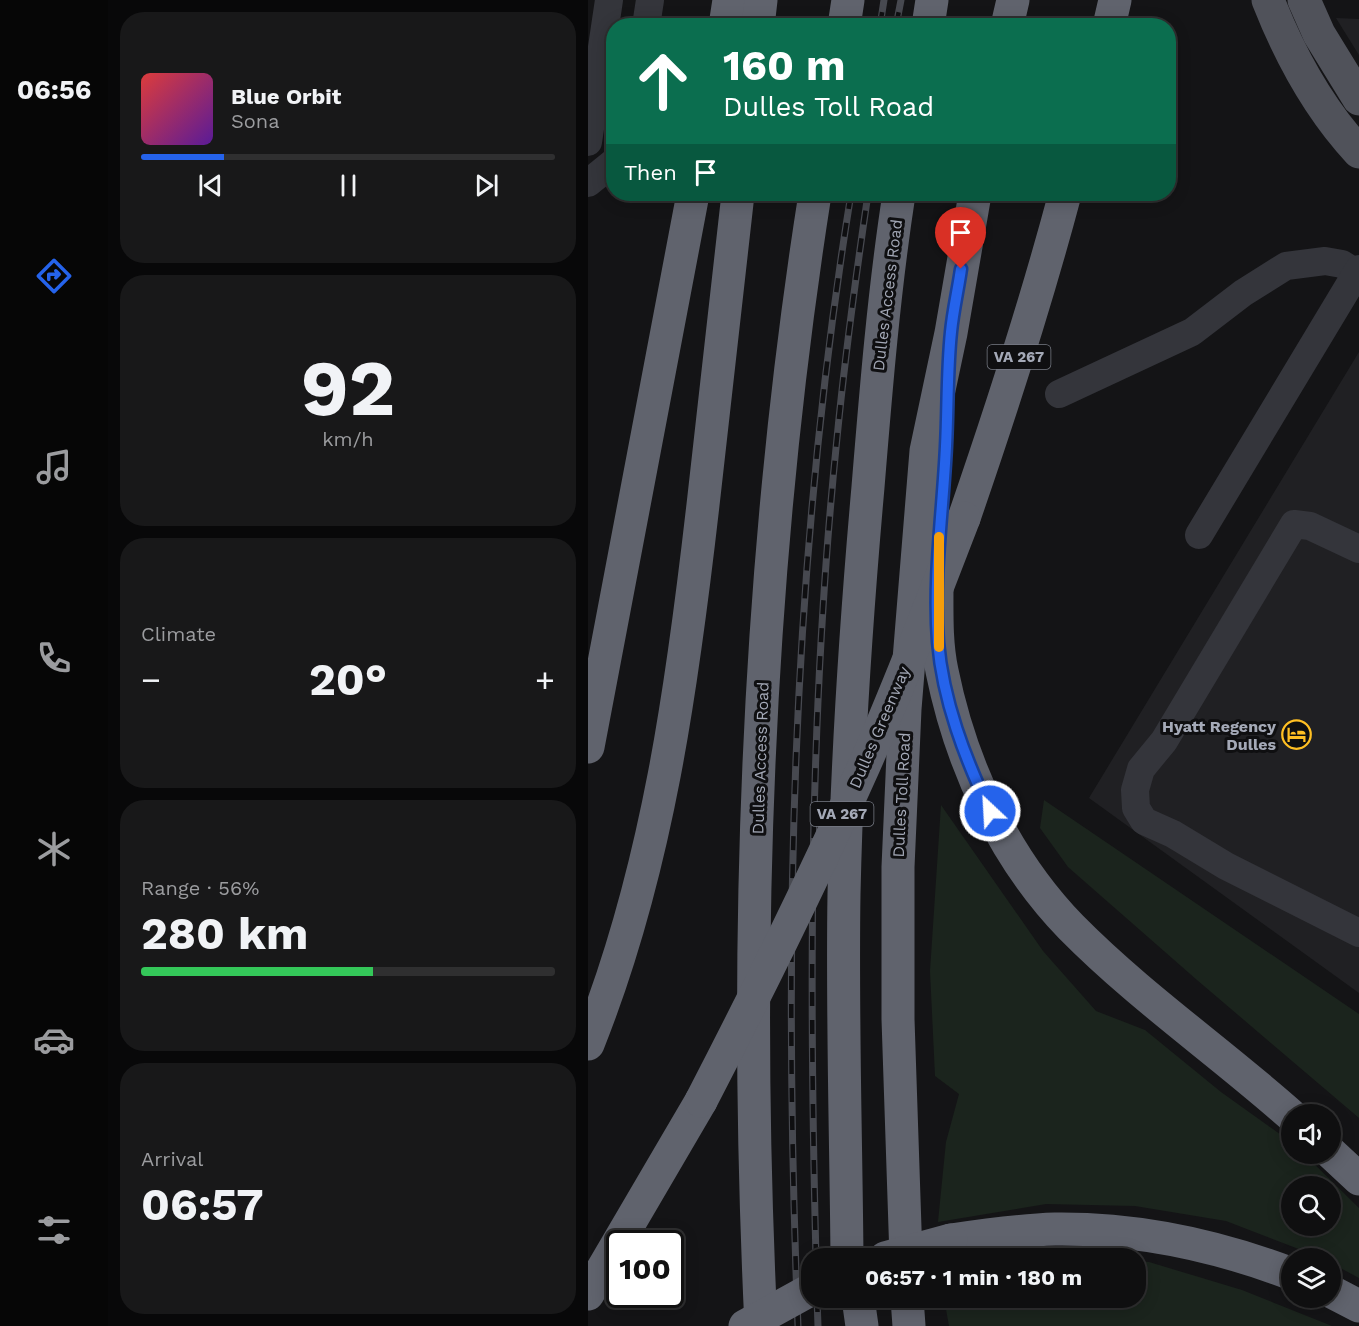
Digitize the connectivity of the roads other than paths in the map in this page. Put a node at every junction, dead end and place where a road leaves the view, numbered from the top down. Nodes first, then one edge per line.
1 (609, 0) edge
2 (650, 0) edge
3 (729, 0) edge
4 (761, 0) edge
5 (848, 0) edge
6 (933, 0) edge
7 (1013, 0) edge
8 (1116, 0) edge
9 (1268, 0) edge
10 (1304, 0) edge
11 (606, 18) edge
12 (647, 18) edge
13 (726, 18) edge
14 (759, 18) edge
15 (845, 18) edge
16 (930, 18) edge
17 (1009, 18) edge
18 (1111, 18) edge
19 (606, 20) edge
20 (1359, 99) edge
21 (588, 142) edge
22 (1359, 152) edge
23 (606, 168) edge
24 (588, 183) edge
25 (692, 201) edge
26 (737, 201) edge
27 (815, 201) edge
28 (898, 201) edge
29 (974, 201) edge
30 (1063, 201) edge
31 (1358, 271) edge
32 (951, 333) junction
33 (1059, 394) dead end
34 (1199, 535) dead end
35 (1359, 549) edge
36 (588, 747) edge
37 (1359, 933) edge
38 (588, 1044) edge
39 (1281, 1107) edge
40 (1341, 1162) edge
41 (1359, 1179) edge
42 (847, 1193) junction
43 (847, 1248) edge
44 (853, 1248) edge
45 (906, 1248) edge
46 (922, 1248) edge
47 (1281, 1270) edge
48 (588, 1294) edge
49 (801, 1295) edge
50 (1341, 1297) edge
51 (1359, 1306) edge
52 (848, 1308) edge
53 (859, 1308) edge
54 (908, 1308) edge
55 (745, 1326) edge
56 (759, 1326) edge
57 (848, 1326) edge
58 (862, 1326) edge
59 (909, 1326) edge

1 - 11 street
2 - 12 street
3 - 13 highway
4 - 14 highway
5 - 15 highway
6 - 16 highway
7 - 17 highway
8 - 18 highway
9 - 22 main road
10 - 20 main road
19 - 21 street
23 - 24 street
25 - 36 highway
26 - 38 highway
27 - 56 highway, Dulles Access Road
28 - 42 highway, Dulles Access Road
29 - 32 highway, Dulles Toll Road
30 - 48 highway, Dulles Greenway / VA 267, bridge
31 - 33 street
31 - 34 street
32 - 39 highway
32 - 45 highway, Dulles Toll Road
35 - 37 street
40 - 41 highway
42 - 43 highway, Dulles Access Road
42 - 44 highway
46 - 47 highway, bridge
49 - 55 highway, bridge
50 - 51 highway
52 - 57 highway
53 - 58 highway
54 - 59 highway

